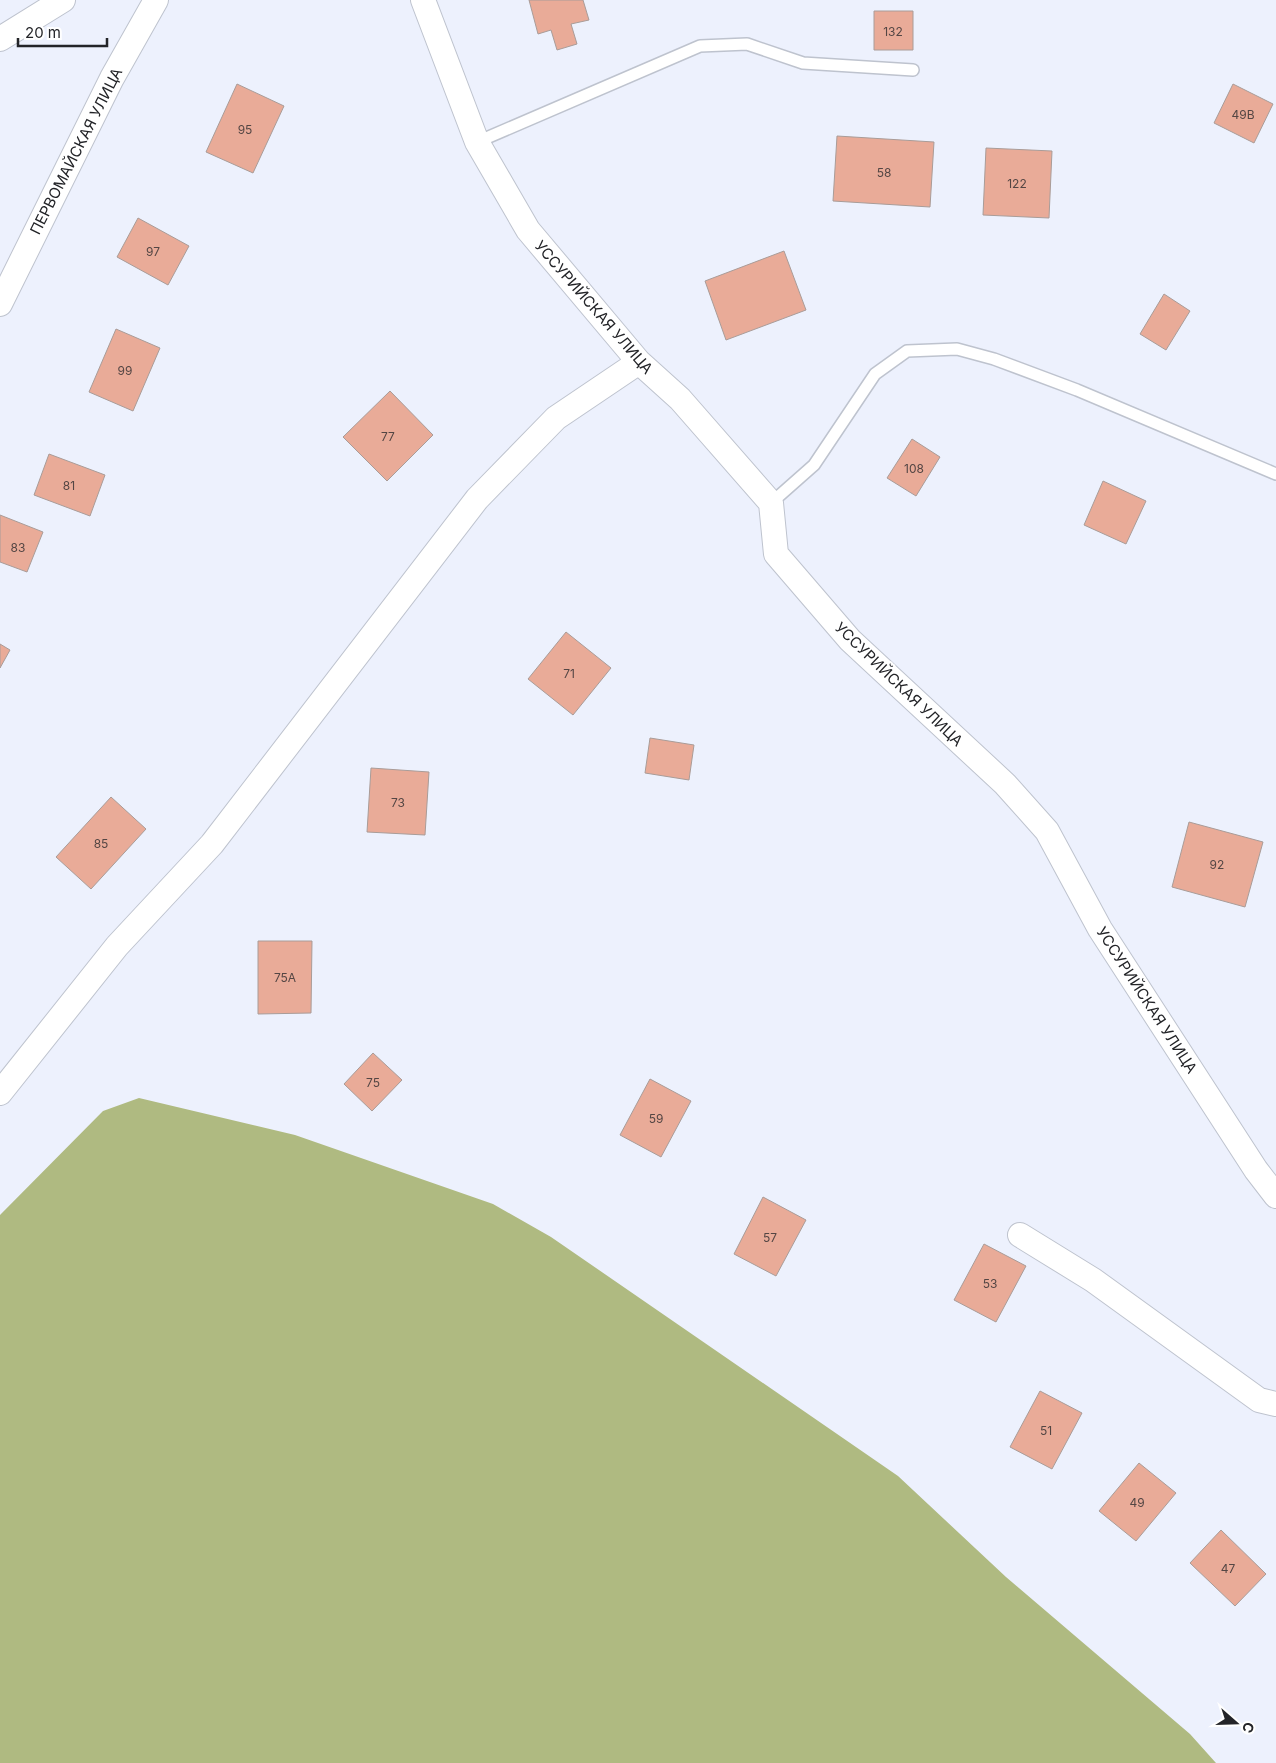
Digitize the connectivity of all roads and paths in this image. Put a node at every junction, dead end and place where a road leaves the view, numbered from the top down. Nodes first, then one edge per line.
1 (30, 0) edge
2 (55, 0) edge
3 (63, 0) edge
4 (156, 0) edge
5 (424, 0) edge
6 (0, 40) edge
7 (913, 70) dead end
8 (477, 142) junction
9 (0, 304) edge
10 (639, 362) junction
11 (1276, 474) edge
12 (771, 503) junction
13 (0, 1093) edge
14 (1276, 1196) edge
15 (1020, 1235) dead end
16 (1276, 1404) edge

1 - 2 street
3 - 6 street
4 - 9 street, ПЕРВОМАЙСКАЯ УЛИЦА
5 - 8 street, УССУРИЙСКАЯ УЛИЦА
7 - 8 lane
8 - 10 street, УССУРИЙСКАЯ УЛИЦА
10 - 12 street, УССУРИЙСКАЯ УЛИЦА
10 - 13 street
11 - 12 lane
12 - 14 street, УССУРИЙСКАЯ УЛИЦА
15 - 16 street

